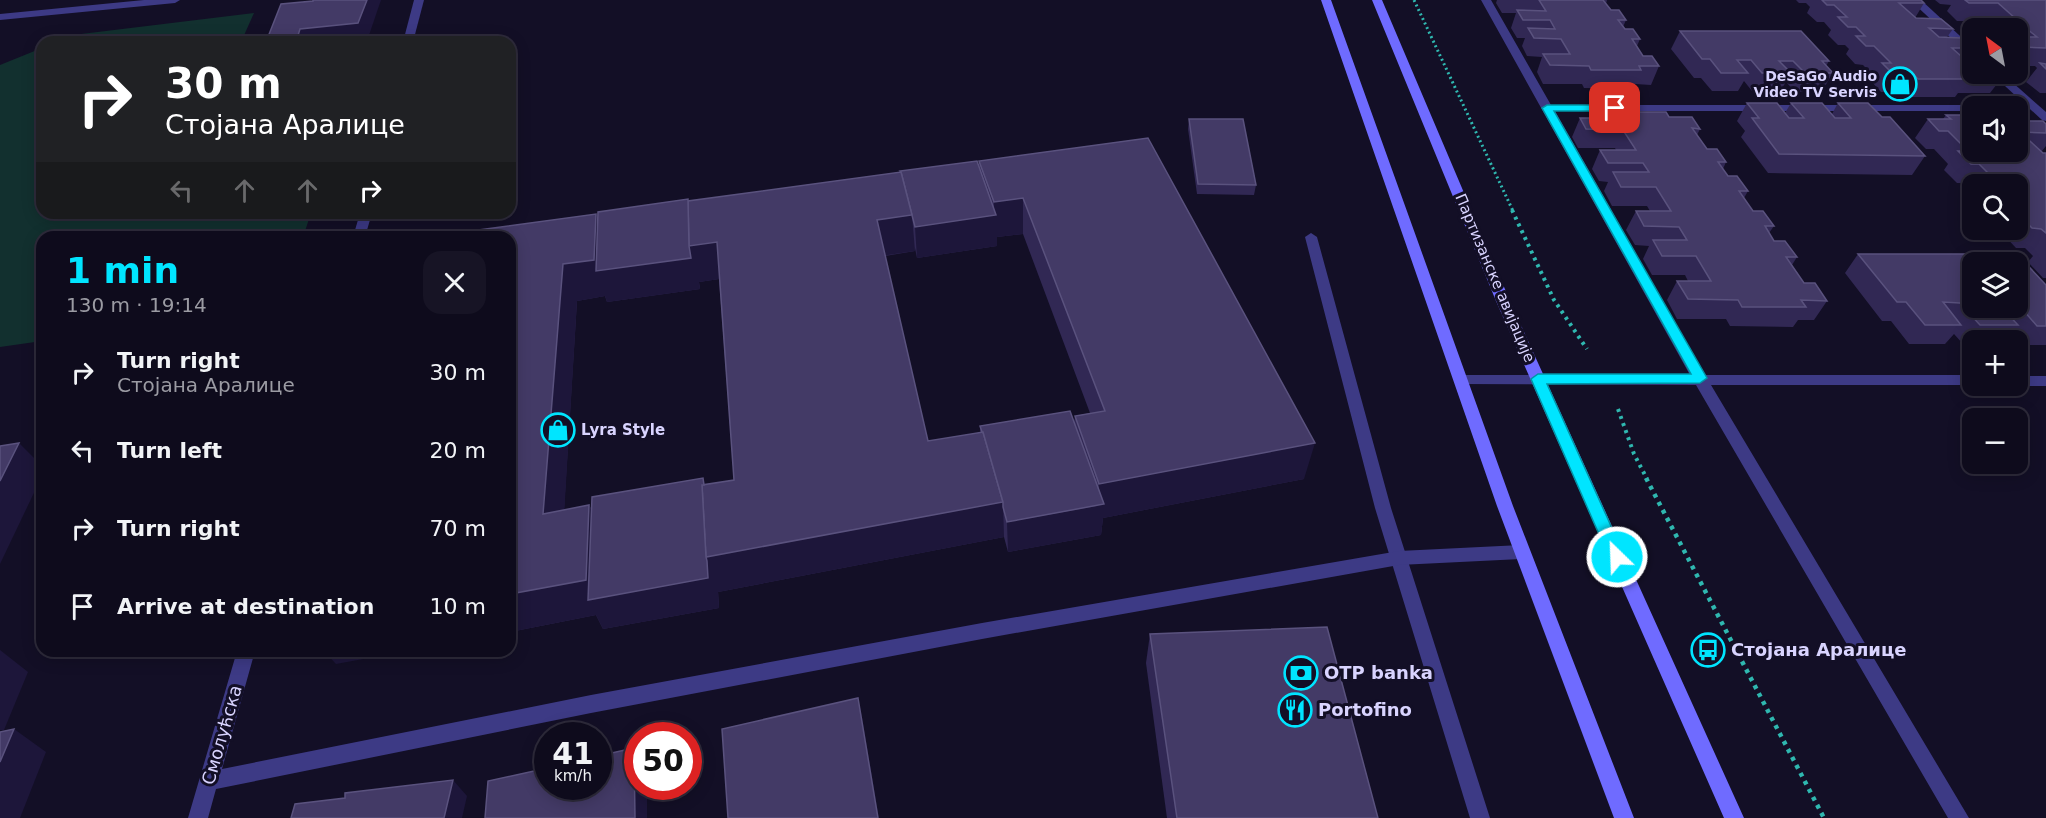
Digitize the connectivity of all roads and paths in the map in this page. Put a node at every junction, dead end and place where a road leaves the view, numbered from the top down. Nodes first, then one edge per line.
1 (175, 0) edge
2 (418, 0) edge
3 (1326, 0) edge
4 (1377, 0) edge
5 (1414, 0) edge
6 (1486, 0) edge
7 (1915, 0) edge
8 (0, 17) edge
9 (409, 36) edge
10 (1962, 43) edge
11 (2009, 84) edge
12 (1547, 108) junction
13 (1962, 108) edge
14 (2041, 109) edge
15 (2046, 118) edge
16 (1311, 237) dead end
17 (1700, 378) junction
18 (1538, 379) junction
19 (1608, 379) junction
20 (1461, 380) junction
21 (1962, 380) edge
22 (2028, 381) edge
23 (2046, 381) edge
24 (1521, 552) junction
25 (1399, 558) junction
26 (244, 657) edge
27 (210, 781) junction
28 (198, 818) edge
29 (1480, 818) edge
30 (1624, 818) edge
31 (1734, 818) edge
32 (1824, 818) edge
33 (1959, 818) edge

1 - 8 street
2 - 9 street
3 - 20 main road
4 - 18 main road, Партизанске авијације
5 - 19 path
6 - 12 street
7 - 10 street
11 - 14 street
12 - 13 street
12 - 17 street
14 - 15 street
16 - 25 street
17 - 19 street
17 - 21 street
17 - 33 street
18 - 19 street
18 - 20 street
18 - 31 main road, Партизанске авијације
19 - 32 path
20 - 24 main road
22 - 23 street
24 - 25 street
24 - 30 main road
25 - 27 street
25 - 29 street
26 - 27 street, Смолућска
27 - 28 street, Смолућска

